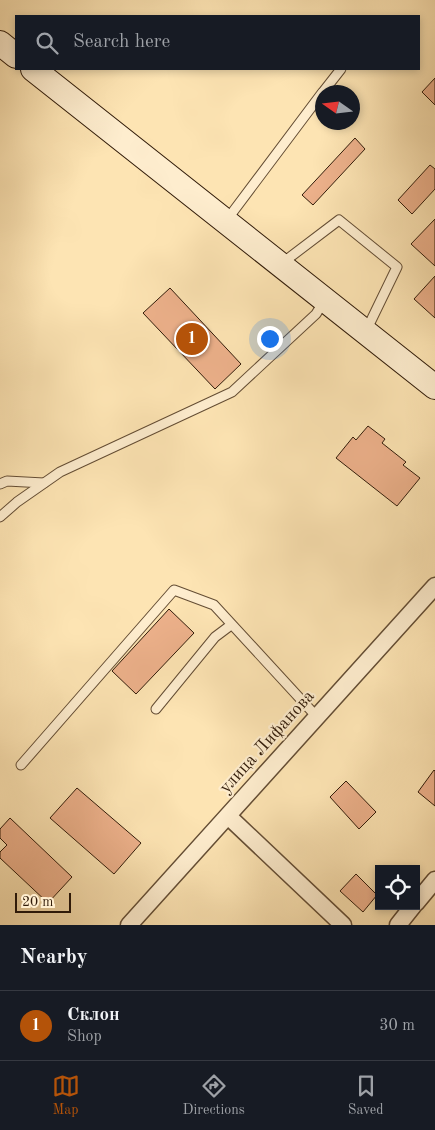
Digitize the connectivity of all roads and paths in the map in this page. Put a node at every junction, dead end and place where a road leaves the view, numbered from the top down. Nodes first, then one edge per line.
1 (0, 43) edge
2 (15, 55) edge
3 (34, 70) edge
4 (340, 70) edge
5 (329, 85) edge
6 (315, 103) edge
7 (226, 220) junction
8 (281, 264) junction
9 (325, 299) junction
10 (366, 332) junction
11 (435, 387) edge
12 (44, 483) junction
13 (0, 484) edge
14 (0, 517) edge
15 (435, 586) edge
16 (231, 625) junction
17 (156, 710) dead end
18 (317, 717) junction
19 (21, 765) dead end
20 (228, 816) junction
21 (435, 880) edge
22 (420, 898) edge
23 (411, 910) edge
24 (129, 925) edge
25 (343, 925) edge
26 (398, 925) edge

1 - 2 main road
3 - 7 main road
4 - 5 lane
6 - 7 lane
7 - 8 main road
8 - 9 main road
8 - 10 lane
9 - 10 main road
9 - 12 lane
10 - 11 main road
12 - 13 lane
12 - 14 lane
15 - 18 street, улица Лифанова
16 - 17 lane
16 - 18 lane
16 - 19 lane
18 - 20 street, улица Лифанова
20 - 24 street, улица Лифанова
20 - 25 street
21 - 22 street
23 - 26 street

